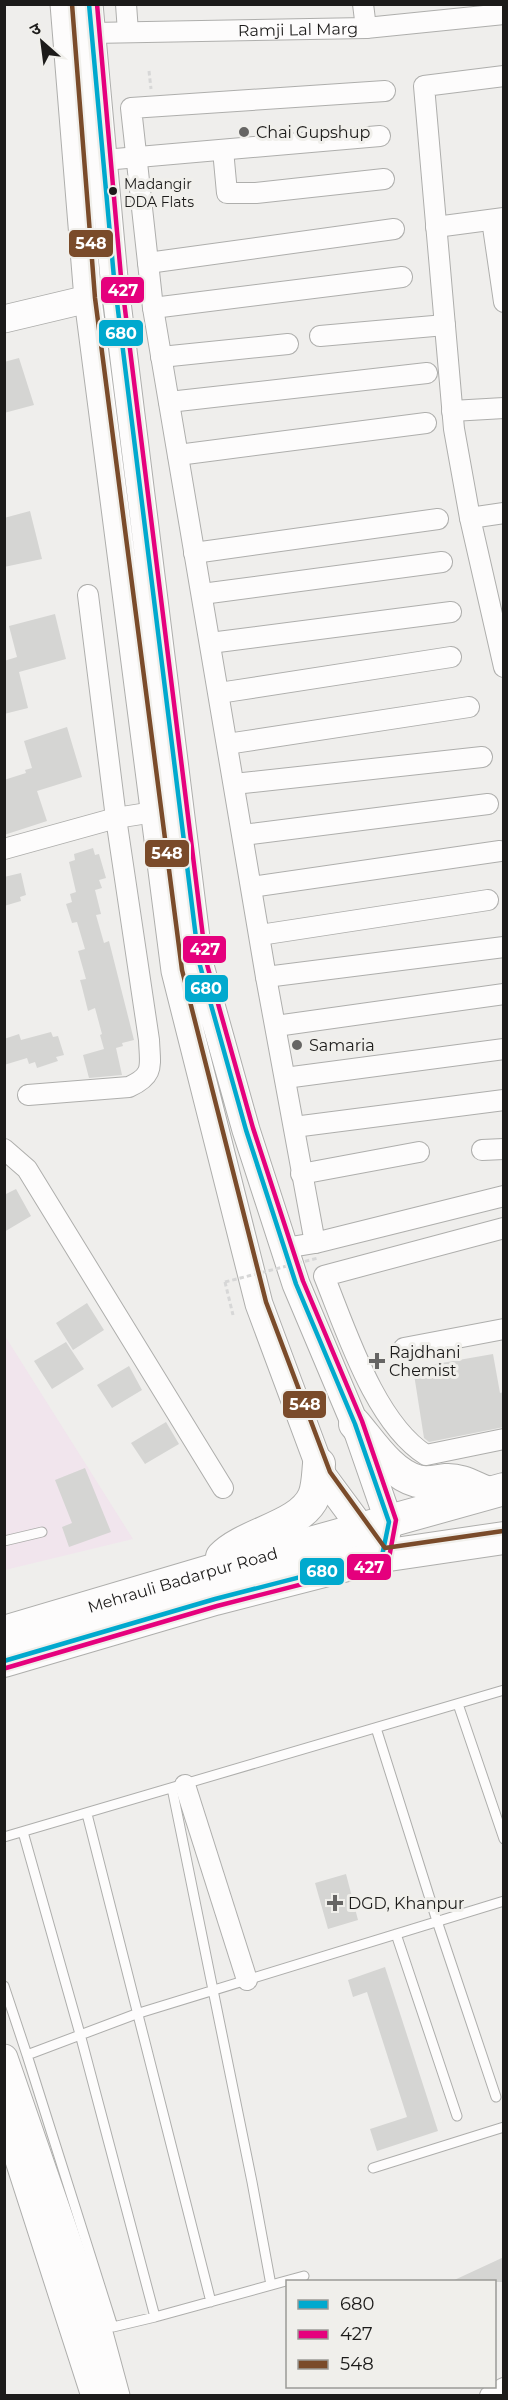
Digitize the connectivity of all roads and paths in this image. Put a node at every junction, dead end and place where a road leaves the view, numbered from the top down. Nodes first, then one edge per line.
1 (64, 4) edge
2 (89, 4) edge
3 (126, 4) edge
4 (363, 4) edge
5 (424, 13) edge
6 (504, 14) edge
7 (366, 28) junction
8 (128, 32) junction
9 (92, 33) junction
10 (149, 71) dead end
11 (504, 76) edge
12 (384, 91) dead end
13 (151, 92) dead end
14 (380, 136) dead end
15 (223, 150) junction
16 (136, 157) junction
17 (104, 160) junction
18 (384, 179) dead end
19 (498, 219) edge
20 (436, 226) junction
21 (394, 229) dead end
22 (148, 263) junction
23 (402, 277) dead end
24 (88, 300) junction
25 (504, 302) edge
26 (153, 308) junction
27 (4, 319) edge
28 (445, 325) junction
29 (320, 336) dead end
30 (288, 344) dead end
31 (161, 357) junction
32 (427, 373) dead end
33 (169, 402) junction
34 (504, 408) edge
35 (452, 411) junction
36 (426, 423) dead end
37 (178, 455) junction
38 (504, 513) edge
39 (470, 518) junction
40 (438, 519) dead end
41 (194, 553) junction
42 (442, 562) dead end
43 (202, 594) junction
44 (88, 595) dead end
45 (451, 612) dead end
46 (210, 643) junction
47 (451, 657) dead end
48 (504, 667) edge
49 (219, 693) junction
50 (469, 707) dead end
51 (227, 744) junction
52 (482, 757) dead end
53 (234, 784) junction
54 (488, 804) dead end
55 (154, 812) junction
56 (116, 818) junction
57 (243, 835) junction
58 (4, 849) edge
59 (500, 851) dead end
60 (252, 887) junction
61 (488, 900) dead end
62 (260, 935) junction
63 (504, 947) edge
64 (266, 977) junction
65 (504, 994) edge
66 (276, 1026) junction
67 (504, 1049) edge
68 (285, 1078) junction
69 (28, 1095) dead end
70 (504, 1100) edge
71 (294, 1127) junction
72 (4, 1149) edge
73 (504, 1149) edge
74 (482, 1150) dead end
75 (419, 1152) dead end
76 (301, 1174) junction
77 (504, 1196) edge
78 (504, 1228) edge
79 (285, 1248) junction
80 (316, 1250) junction
81 (233, 1315) dead end
82 (504, 1329) edge
83 (404, 1348) dead end
84 (355, 1424) junction
85 (504, 1439) edge
86 (319, 1464) junction
87 (224, 1488) dead end
88 (495, 1491) edge
89 (376, 1525) junction
90 (42, 1532) dead end
91 (504, 1538) edge
92 (4, 1541) edge
93 (382, 1556) junction
94 (210, 1571) junction
95 (4, 1632) edge
96 (4, 1661) edge
97 (503, 1691) edge
98 (458, 1704) junction
99 (376, 1728) junction
100 (178, 1787) junction
101 (87, 1814) junction
102 (23, 1832) junction
103 (4, 1837) edge
104 (504, 1839) edge
105 (504, 1901) edge
106 (437, 1921) junction
107 (396, 1934) junction
108 (247, 1980) junction
109 (4, 1986) edge
110 (212, 1990) junction
111 (136, 2014) junction
112 (80, 2034) junction
113 (11, 2060) edge
114 (496, 2097) dead end
115 (4, 2115) edge
116 (457, 2116) dead end
117 (504, 2127) edge
118 (373, 2168) dead end
119 (304, 2276) dead end
120 (289, 2280) edge
121 (286, 2281) edge
122 (271, 2285) junction
123 (211, 2302) junction
124 (155, 2317) junction
125 (504, 2388) edge
126 (95, 2396) edge
127 (116, 2396) edge
128 (490, 2396) edge

1 - 24 main road
2 - 9 main road
3 - 8 street
4 - 7 street
5 - 6 street, Ramji Lal Marg
5 - 7 street, Ramji Lal Marg
7 - 8 street, Ramji Lal Marg
8 - 9 street, Ramji Lal Marg
9 - 17 main road
10 - 13 path
11 - 20 street
12 - 16 street
14 - 15 street
15 - 16 street
15 - 18 street
16 - 17 street
16 - 22 street
17 - 79 main road
19 - 20 street
19 - 25 street
20 - 28 street
21 - 22 street
22 - 26 street
23 - 26 street
24 - 27 main road
24 - 55 main road
26 - 31 street
28 - 29 street
28 - 35 street
30 - 31 street
31 - 33 street
32 - 33 street
33 - 37 street
34 - 35 street
35 - 39 street
36 - 37 street
37 - 41 street
38 - 39 street
39 - 48 street
40 - 41 street
41 - 43 street
42 - 43 street
43 - 46 street
44 - 56 street
45 - 46 street
46 - 49 street
47 - 49 street
49 - 51 street
50 - 51 street
51 - 53 street
52 - 53 street
53 - 57 street
54 - 57 street
55 - 56 street
55 - 86 main road
56 - 58 street
56 - 69 street
57 - 60 street
59 - 60 street
60 - 62 street
61 - 62 street
62 - 64 street
63 - 64 street
64 - 66 street
65 - 66 street
66 - 68 street
67 - 68 street
68 - 71 street
70 - 71 street
71 - 76 street
72 - 87 street
73 - 74 street
75 - 76 street
76 - 80 street
77 - 80 street
78 - 85 street
79 - 80 street
79 - 84 main road
80 - 81 path, bridge
82 - 83 street
84 - 88 main road
84 - 89 main road
86 - 89 main road
86 - 94 main road
88 - 89 main road, Mehrauli Badarpur Road
89 - 93 main road
89 - 94 main road, Mehrauli Badarpur Road
90 - 92 lane
91 - 93 main road, Mehrauli Badarpur Road
93 - 96 main road, Mehrauli Badarpur Road
94 - 95 main road, Mehrauli Badarpur Road
97 - 98 lane
98 - 99 lane
98 - 104 lane
99 - 100 lane
99 - 106 lane
100 - 101 lane
100 - 108 street
100 - 110 lane
101 - 102 lane
101 - 111 lane
102 - 103 lane
102 - 112 lane
105 - 106 lane
106 - 107 lane
106 - 114 lane
107 - 108 lane
107 - 116 lane
108 - 110 lane
109 - 113 lane
110 - 111 lane
110 - 122 lane
111 - 112 lane
111 - 123 lane
112 - 113 lane
112 - 124 lane
113 - 124 lane
113 - 127 main road
115 - 126 main road
117 - 118 lane
119 - 120 lane
121 - 122 lane
122 - 123 lane
123 - 124 lane
125 - 128 street

